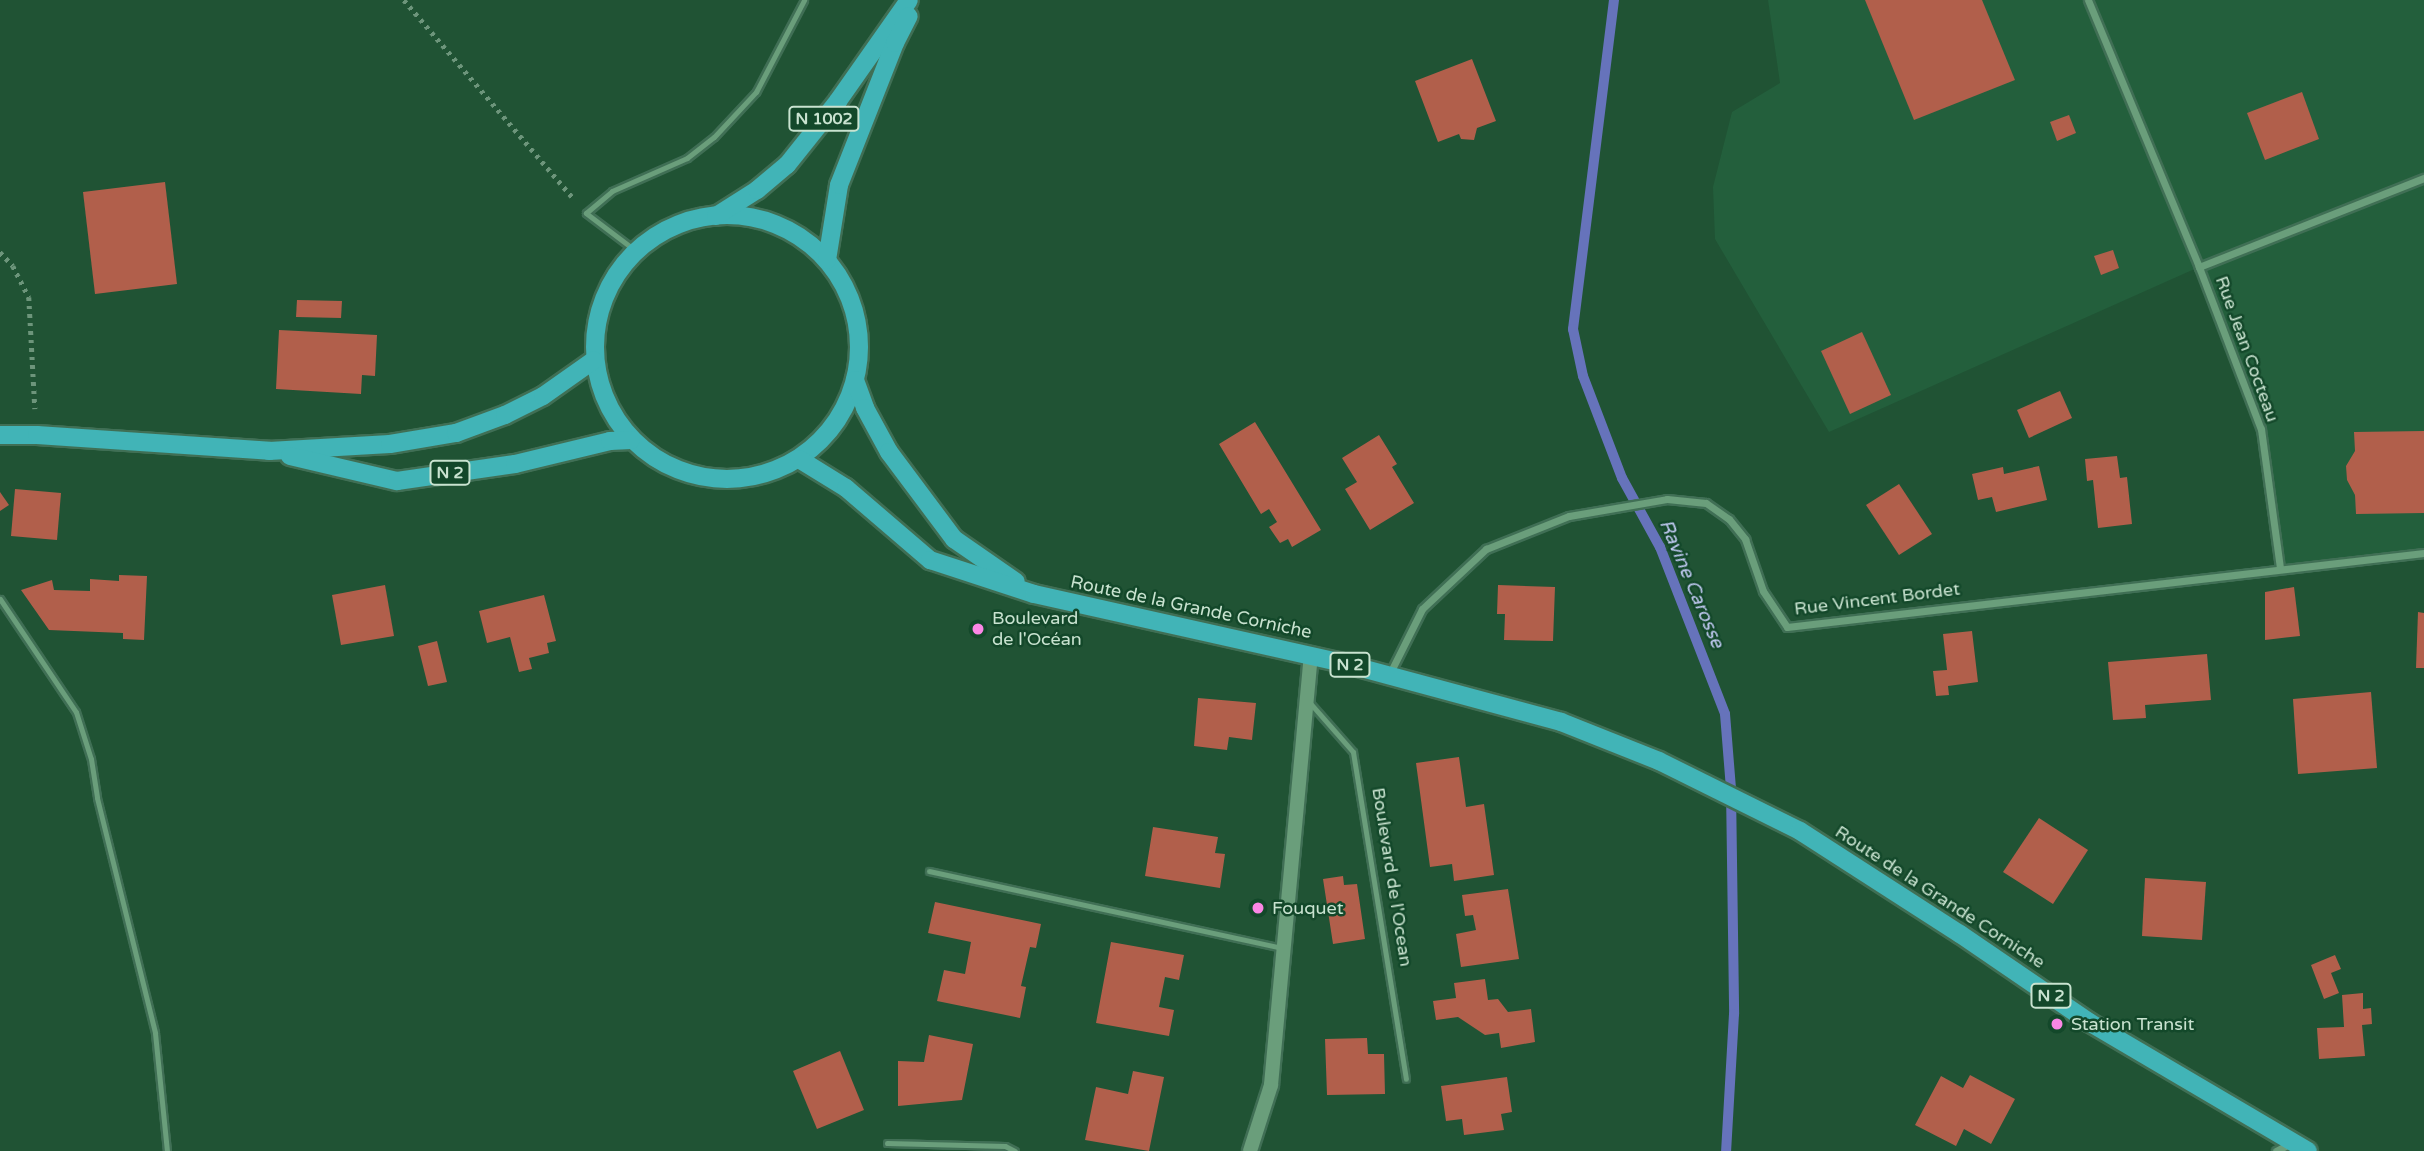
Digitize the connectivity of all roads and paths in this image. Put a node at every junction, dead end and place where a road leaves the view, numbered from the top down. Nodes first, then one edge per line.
1 (404, 0) edge
2 (804, 0) edge
3 (909, 0) edge
4 (918, 0) edge
5 (2088, 0) edge
6 (2424, 178) edge
7 (586, 213) junction
8 (716, 216) junction
9 (0, 251) edge
10 (636, 251) junction
11 (827, 260) junction
12 (2199, 267) junction
13 (594, 359) junction
14 (855, 380) junction
15 (0, 435) edge
16 (37, 435) junction
17 (631, 440) junction
18 (269, 451) junction
19 (799, 459) junction
20 (2424, 553) edge
21 (2280, 568) junction
22 (1034, 594) junction
23 (0, 599) edge
24 (1311, 655) junction
25 (1389, 675) junction
26 (1306, 698) junction
27 (929, 872) dead end
28 (1283, 948) junction
29 (1406, 1079) dead end
30 (887, 1143) dead end
31 (2292, 1148) edge
32 (167, 1151) edge
33 (1015, 1151) edge
34 (1250, 1151) edge

1 - 7 path
2 - 7 lane
3 - 8 main road, N 1002
4 - 11 main road, N 1002
5 - 12 street, Rue Jean Cocteau
6 - 12 street, Rue Jean Cocteau
7 - 10 lane
8 - 10 main road
8 - 11 main road
9 - 16 path
10 - 13 main road
11 - 14 main road
12 - 21 street, Rue Jean Cocteau
13 - 17 main road
13 - 18 main road, N 2
14 - 19 main road
14 - 22 main road, Route de la Grande Corniche / N 2
15 - 16 main road, N 2
16 - 18 main road, N 2
17 - 18 main road, N 2
17 - 19 main road
19 - 22 main road, Route de la Grande Corniche / N 2
20 - 21 street, Rue Vincent Bordet
21 - 25 street, Rue Vincent Bordet
22 - 24 main road, Route de la Grande Corniche / N 2
23 - 32 lane
24 - 25 main road, Route de la Grande Corniche / N 2
24 - 26 street
25 - 31 main road, Route de la Grande Corniche / N 2
26 - 28 street
26 - 29 lane, Boulevard de l'Ocean
27 - 28 lane
28 - 34 street
30 - 33 lane

